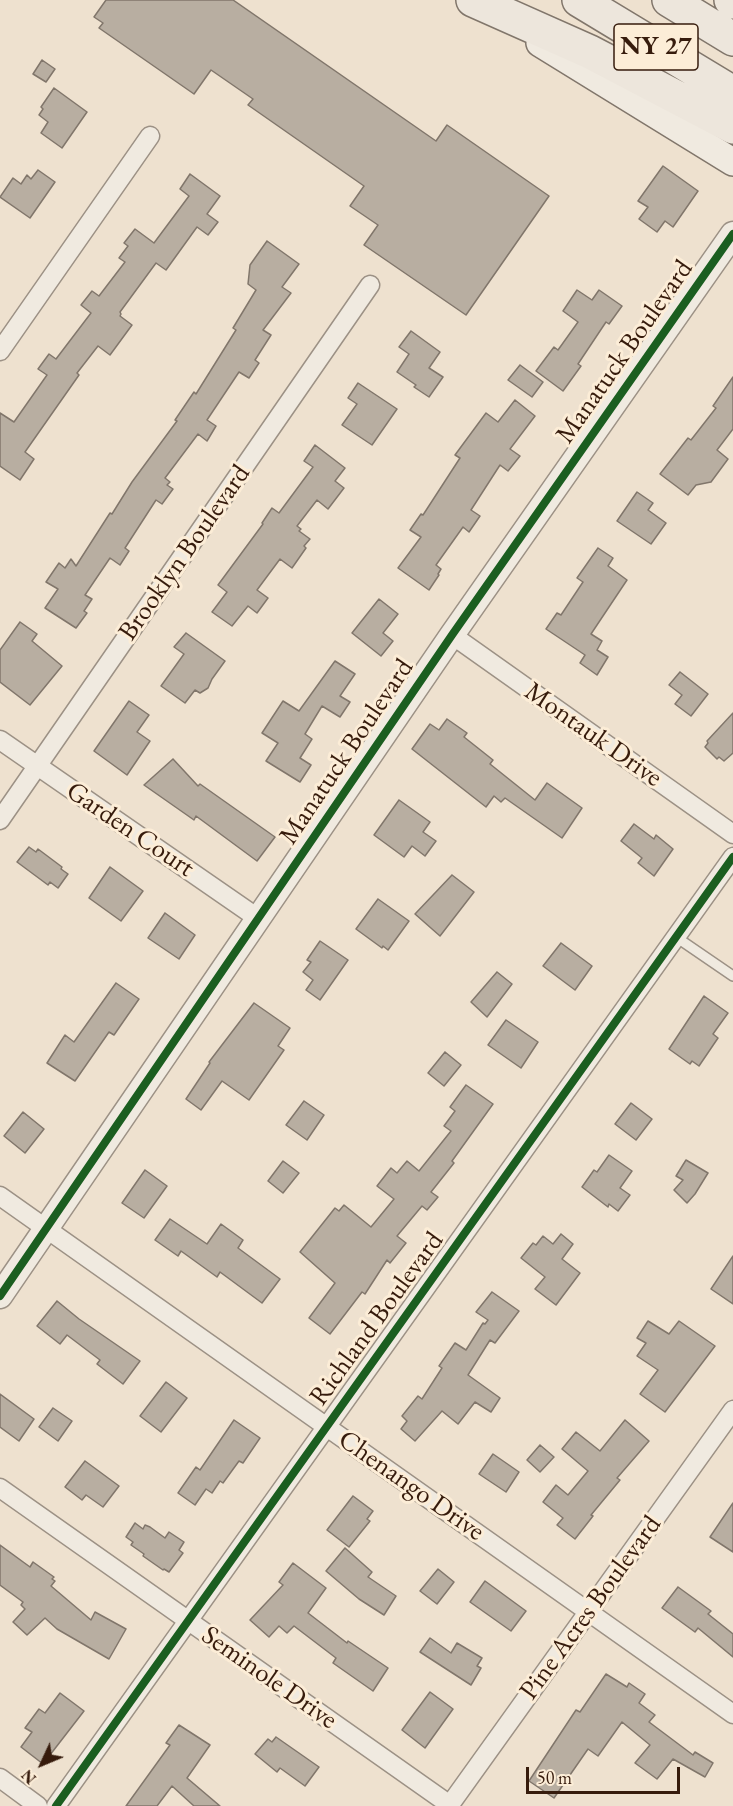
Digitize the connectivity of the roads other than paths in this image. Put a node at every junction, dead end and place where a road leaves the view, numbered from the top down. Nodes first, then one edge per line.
1 (471, 0) edge
2 (579, 0) edge
3 (669, 0) edge
4 (733, 39) edge
5 (733, 93) edge
6 (733, 127) edge
7 (150, 136) dead end
8 (733, 162) edge
9 (733, 234) edge
10 (370, 285) dead end
11 (0, 351) edge
12 (452, 635) junction
13 (0, 740) edge
14 (37, 766) junction
15 (0, 820) edge
16 (733, 834) edge
17 (733, 857) edge
18 (260, 919) junction
19 (676, 937) junction
20 (733, 976) edge
21 (0, 1196) edge
22 (47, 1229) junction
23 (0, 1296) edge
24 (733, 1410) edge
25 (326, 1426) junction
26 (0, 1488) edge
27 (589, 1611) junction
28 (188, 1621) junction
29 (733, 1714) edge
30 (0, 1778) edge
31 (38, 1806) edge
32 (56, 1806) edge
33 (449, 1806) edge

1 - 6 highway
1 - 8 main road
2 - 5 highway, NY 27
3 - 4 highway, NY 27
7 - 11 street
9 - 12 street, Manatuck Boulevard
10 - 14 street, Brooklyn Boulevard
12 - 16 street, Montauk Drive
12 - 18 street, Manatuck Boulevard
13 - 14 street, Garden Court
14 - 15 street, Brooklyn Boulevard
14 - 18 street, Garden Court
17 - 19 street, Richland Boulevard
18 - 22 street, Manatuck Boulevard
19 - 20 lane
19 - 25 street, Richland Boulevard
21 - 22 street, Chenango Drive
22 - 23 street, Manatuck Boulevard
22 - 25 street, Chenango Drive
24 - 27 street, Pine Acres Boulevard
25 - 27 street, Chenango Drive
25 - 28 street, Richland Boulevard
26 - 28 street, Seminole Drive
27 - 29 street, Chenango Drive
27 - 33 street, Pine Acres Boulevard
28 - 32 street, Richland Boulevard
28 - 33 street, Seminole Drive
30 - 31 street

